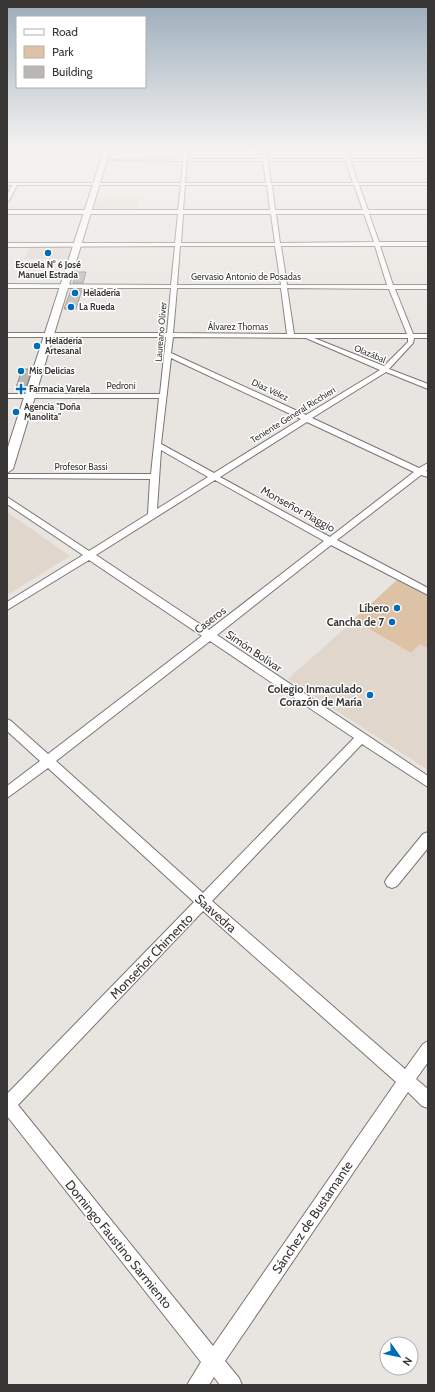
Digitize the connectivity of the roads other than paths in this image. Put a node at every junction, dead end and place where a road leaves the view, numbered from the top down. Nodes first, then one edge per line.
1 (86, 215) edge
2 (180, 215) edge
3 (273, 215) edge
4 (367, 215) edge
5 (377, 244) junction
6 (428, 244) edge
7 (7, 245) edge
8 (76, 245) junction
9 (177, 245) junction
10 (277, 245) junction
11 (7, 286) edge
12 (63, 286) junction
13 (174, 286) junction
14 (284, 286) junction
15 (391, 287) junction
16 (428, 287) edge
17 (7, 335) edge
18 (48, 335) junction
19 (170, 336) junction
20 (291, 336) junction
21 (304, 336) junction
22 (411, 336) junction
23 (428, 336) edge
24 (168, 354) junction
25 (384, 370) junction
26 (428, 387) edge
27 (7, 396) edge
28 (30, 396) junction
29 (164, 396) junction
30 (306, 418) junction
31 (157, 445) junction
32 (7, 469) edge
33 (425, 470) edge
34 (7, 476) edge
35 (214, 476) junction
36 (156, 477) junction
37 (7, 500) edge
38 (152, 514) junction
39 (331, 541) junction
40 (89, 555) junction
41 (428, 592) edge
42 (7, 607) edge
43 (210, 635) junction
44 (7, 724) edge
45 (362, 737) junction
46 (49, 761) junction
47 (428, 782) edge
48 (7, 793) edge
49 (428, 838) edge
50 (392, 882) dead end
51 (203, 902) junction
52 (428, 1049) edge
53 (406, 1080) junction
54 (428, 1100) edge
55 (7, 1104) edge
56 (213, 1362) junction
57 (197, 1385) edge
58 (232, 1385) edge

1 - 8 main road
2 - 9 street, Laureano Oliver
3 - 10 street
4 - 5 street
5 - 6 street
5 - 10 street
5 - 15 street
7 - 8 street
8 - 9 street
8 - 12 main road
9 - 10 street
9 - 13 street, Laureano Oliver
10 - 14 street
11 - 12 street, Gervasio Antonio de Posadas
12 - 13 street, Gervasio Antonio de Posadas
12 - 18 main road
13 - 14 street, Gervasio Antonio de Posadas
13 - 19 street, Laureano Oliver
14 - 15 street, Gervasio Antonio de Posadas
14 - 20 street
15 - 16 street, Gervasio Antonio de Posadas
15 - 22 street
17 - 18 street, Álvarez Thomas
18 - 19 street, Álvarez Thomas
18 - 28 main road
19 - 20 street, Álvarez Thomas
19 - 24 street, Laureano Oliver
20 - 21 street, Álvarez Thomas
21 - 22 street, Álvarez Thomas
21 - 25 street, Olazábal
22 - 23 street, Álvarez Thomas
22 - 25 street, Teniente General Ricchieri
24 - 29 street, Laureano Oliver
24 - 30 street, Díaz Vélez
25 - 26 street, Olazábal
25 - 30 street, Teniente General Ricchieri
27 - 28 street, Pedroni
28 - 29 street, Pedroni
28 - 32 main road
29 - 31 street, Laureano Oliver
30 - 33 street, Díaz Vélez
30 - 35 street, Teniente General Ricchieri
31 - 35 street, Monseñor Piaggio
31 - 36 street, Laureano Oliver
33 - 39 street, Caseros
34 - 36 street, Profesor Bassi
35 - 38 street, Teniente General Ricchieri
35 - 39 street, Monseñor Piaggio
36 - 38 street, Laureano Oliver
37 - 40 street, Simón Bolívar
38 - 40 street, Teniente General Ricchieri
39 - 41 street, Monseñor Piaggio
39 - 43 street, Caseros
40 - 42 street, Teniente General Ricchieri
40 - 43 street, Simón Bolívar
43 - 45 street, Simón Bolívar
43 - 46 street, Caseros
44 - 46 street, Saavedra
45 - 47 street, Simón Bolívar
45 - 51 street, Monseñor Chimento
46 - 48 street, Caseros
46 - 51 street, Saavedra
49 - 50 street
51 - 53 street, Saavedra
51 - 55 street, Monseñor Chimento
52 - 53 street, Sánchez de Bustamante
53 - 54 street, Saavedra
53 - 56 street, Sánchez de Bustamante
55 - 56 street, Domingo Faustino Sarmiento
56 - 57 street, Sánchez de Bustamante
56 - 58 street, Domingo Faustino Sarmiento

